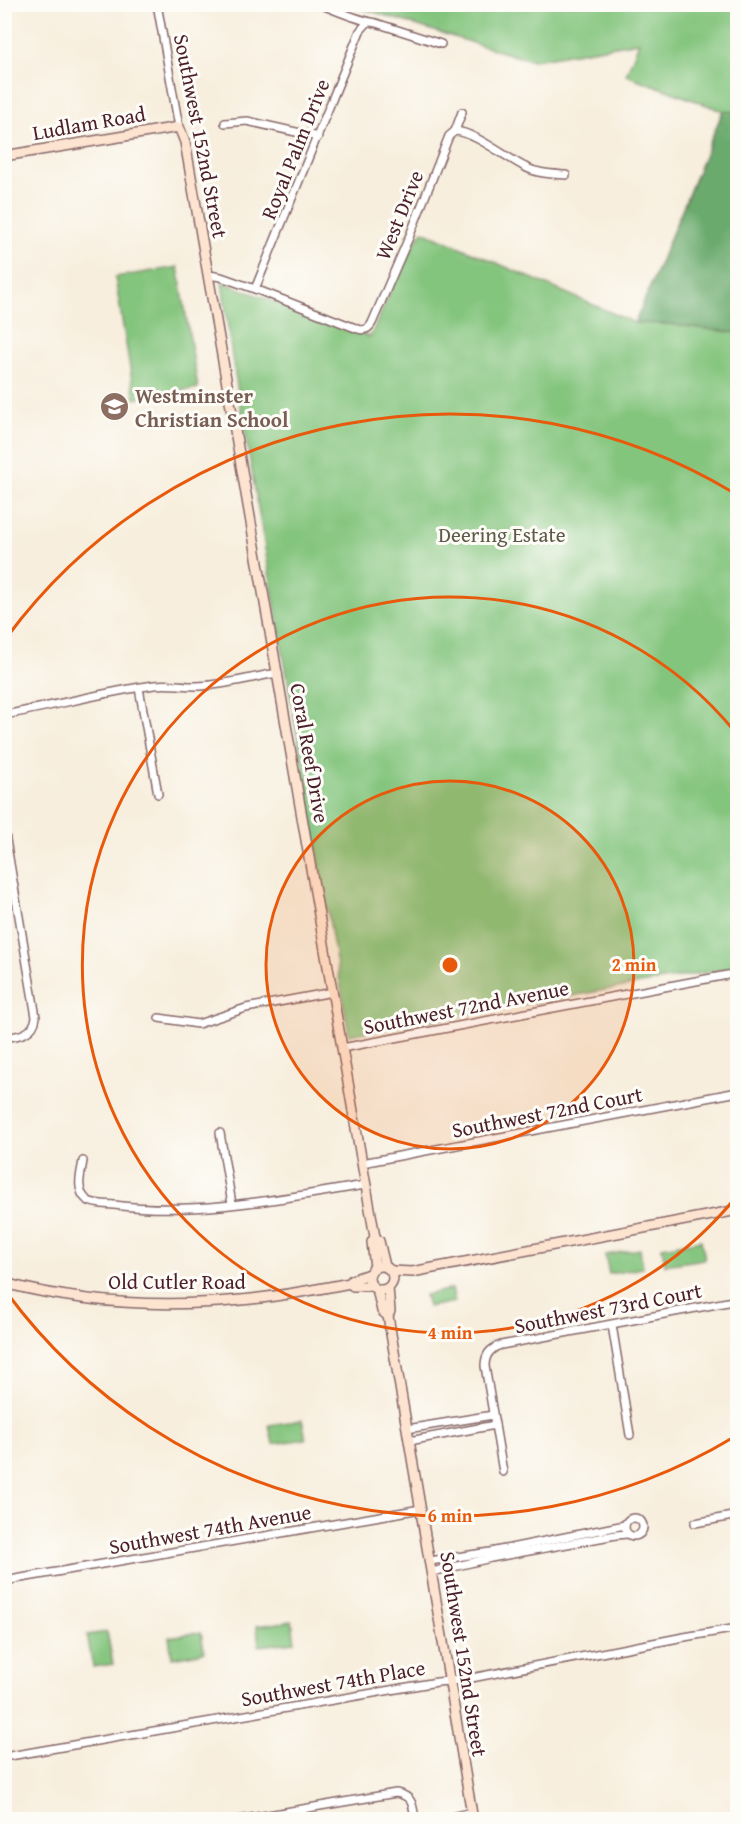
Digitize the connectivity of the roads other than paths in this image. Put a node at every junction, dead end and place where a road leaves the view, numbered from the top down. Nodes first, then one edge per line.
1 (158, 4) edge
2 (319, 4) edge
3 (367, 23) junction
4 (441, 44) dead end
5 (462, 112) dead end
6 (225, 123) dead end
7 (179, 127) junction
8 (455, 131) junction
9 (318, 137) junction
10 (4, 156) edge
11 (566, 175) dead end
12 (209, 275) junction
13 (255, 289) junction
14 (278, 673) junction
15 (139, 688) junction
16 (4, 715) edge
17 (158, 794) dead end
18 (4, 828) edge
19 (738, 973) edge
20 (333, 992) junction
21 (159, 1018) dead end
22 (4, 1038) edge
23 (342, 1048) junction
24 (738, 1092) edge
25 (220, 1133) dead end
26 (83, 1161) dead end
27 (362, 1163) junction
28 (365, 1185) junction
29 (232, 1204) junction
30 (738, 1210) edge
31 (375, 1237) junction
32 (389, 1269) junction
33 (372, 1271) junction
34 (412, 1272) junction
35 (4, 1283) edge
36 (350, 1283) junction
37 (391, 1285) junction
38 (374, 1288) junction
39 (738, 1300) edge
40 (388, 1316) junction
41 (612, 1325) junction
42 (493, 1414) junction
43 (495, 1425) junction
44 (407, 1429) junction
45 (630, 1435) dead end
46 (409, 1441) junction
47 (503, 1472) dead end
48 (421, 1509) junction
49 (738, 1515) edge
50 (695, 1523) dead end
51 (625, 1525) junction
52 (627, 1534) junction
53 (573, 1539) junction
54 (491, 1555) junction
55 (430, 1561) junction
56 (432, 1572) junction
57 (4, 1581) edge
58 (738, 1628) edge
59 (450, 1681) junction
60 (4, 1757) edge
61 (473, 1816) edge
62 (238, 1820) edge
63 (415, 1820) edge
64 (438, 1820) edge
65 (460, 1820) edge

1 - 7 street, Southwest 152nd Street
2 - 3 street
3 - 4 street
3 - 9 street, Royal Palm Drive
5 - 8 street, West Drive
6 - 9 street
7 - 10 main road, Ludlam Road
7 - 12 main road, Southwest 152nd Street
8 - 11 street
8 - 13 street, West Drive
9 - 13 street, Royal Palm Drive
12 - 13 street
12 - 14 main road, Coral Reef Drive
14 - 15 street
14 - 20 main road, Coral Reef Drive
15 - 16 street
15 - 17 street
18 - 22 street
19 - 23 street, Southwest 72nd Avenue
20 - 21 street
20 - 23 main road, Coral Reef Drive
23 - 27 main road, Coral Reef Drive
24 - 27 street, Southwest 72nd Court
25 - 29 street
26 - 29 street
27 - 28 main road, Coral Reef Drive
28 - 29 street
28 - 31 main road, Coral Reef Drive
30 - 34 main road, Old Cutler Road
31 - 32 main road, Coral Reef Drive
31 - 33 main road, Coral Reef Drive
32 - 33 main road, Old Cutler Road
32 - 34 main road, Old Cutler Road
32 - 37 main road
33 - 36 main road, Old Cutler Road
33 - 38 main road
34 - 37 main road, Old Cutler Road
35 - 36 main road, Old Cutler Road
36 - 38 main road, Old Cutler Road
37 - 38 main road, Old Cutler Road
37 - 40 main road, Southwest 152nd Street
38 - 40 main road, Southwest 152nd Street
39 - 41 street, Southwest 73rd Court
40 - 44 main road, Southwest 152nd Street
41 - 42 street, Southwest 73rd Court
41 - 45 street
42 - 43 street
42 - 44 street
43 - 46 street
43 - 47 street
44 - 46 main road, Southwest 152nd Street
46 - 48 main road, Southwest 152nd Street
48 - 55 main road, Southwest 152nd Street
48 - 57 street, Southwest 74th Avenue
49 - 50 street
51 - 52 street
51 - 52 street
51 - 53 street
52 - 53 street
53 - 54 street
54 - 55 street
54 - 56 street
55 - 56 main road, Southwest 152nd Street
56 - 59 main road, Southwest 152nd Street
58 - 59 street, Southwest 74th Place
59 - 60 street, Southwest 74th Place
59 - 61 main road, Southwest 152nd Street
61 - 64 street
61 - 65 street
62 - 63 street

